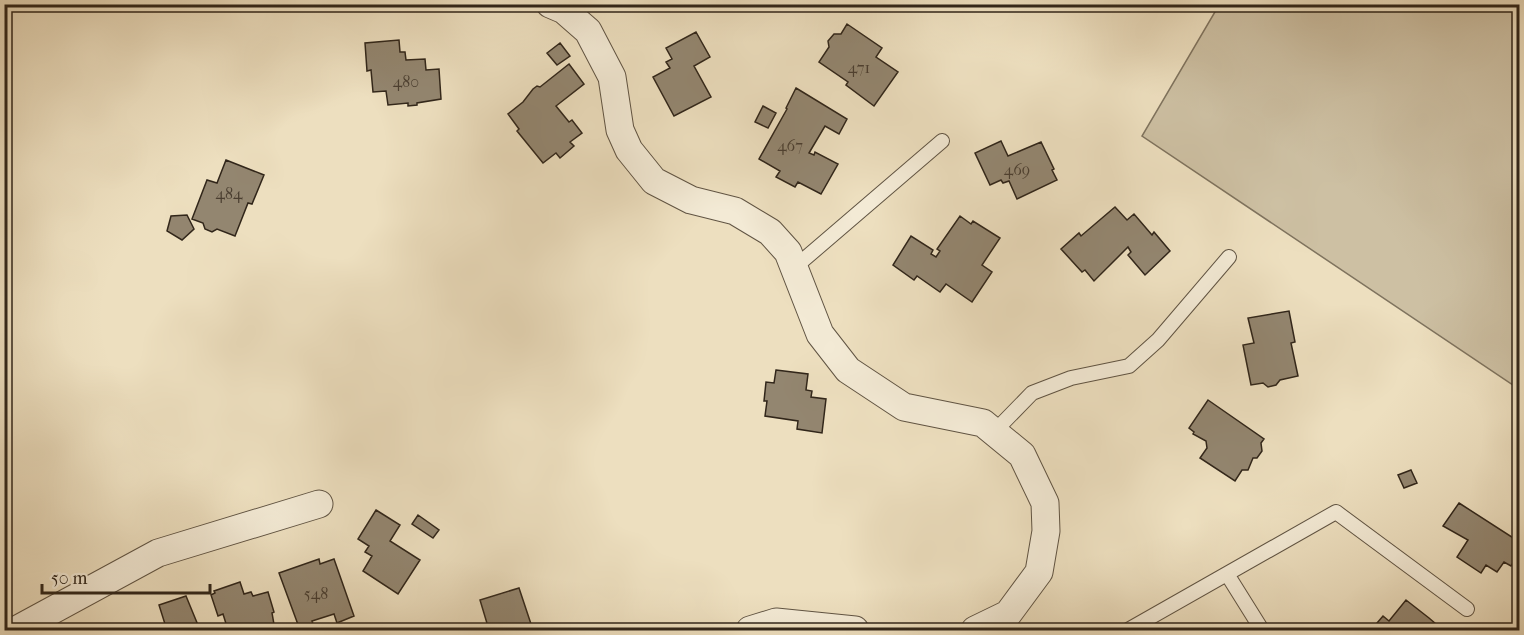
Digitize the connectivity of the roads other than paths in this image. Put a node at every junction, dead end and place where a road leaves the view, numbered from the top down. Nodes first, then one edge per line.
1 (550, 4) edge
2 (942, 141) dead end
3 (1229, 257) dead end
4 (794, 267) junction
5 (994, 432) junction
6 (319, 504) dead end
7 (1227, 574) junction
8 (1467, 609) dead end
9 (16, 630) edge
10 (750, 630) edge
11 (855, 630) edge
12 (975, 630) edge
13 (1128, 630) edge
14 (1262, 630) edge

1 - 4 street
2 - 4 lane
3 - 5 lane
4 - 5 street
5 - 12 street
6 - 9 street
7 - 8 lane
7 - 13 lane
7 - 14 lane
10 - 11 street

